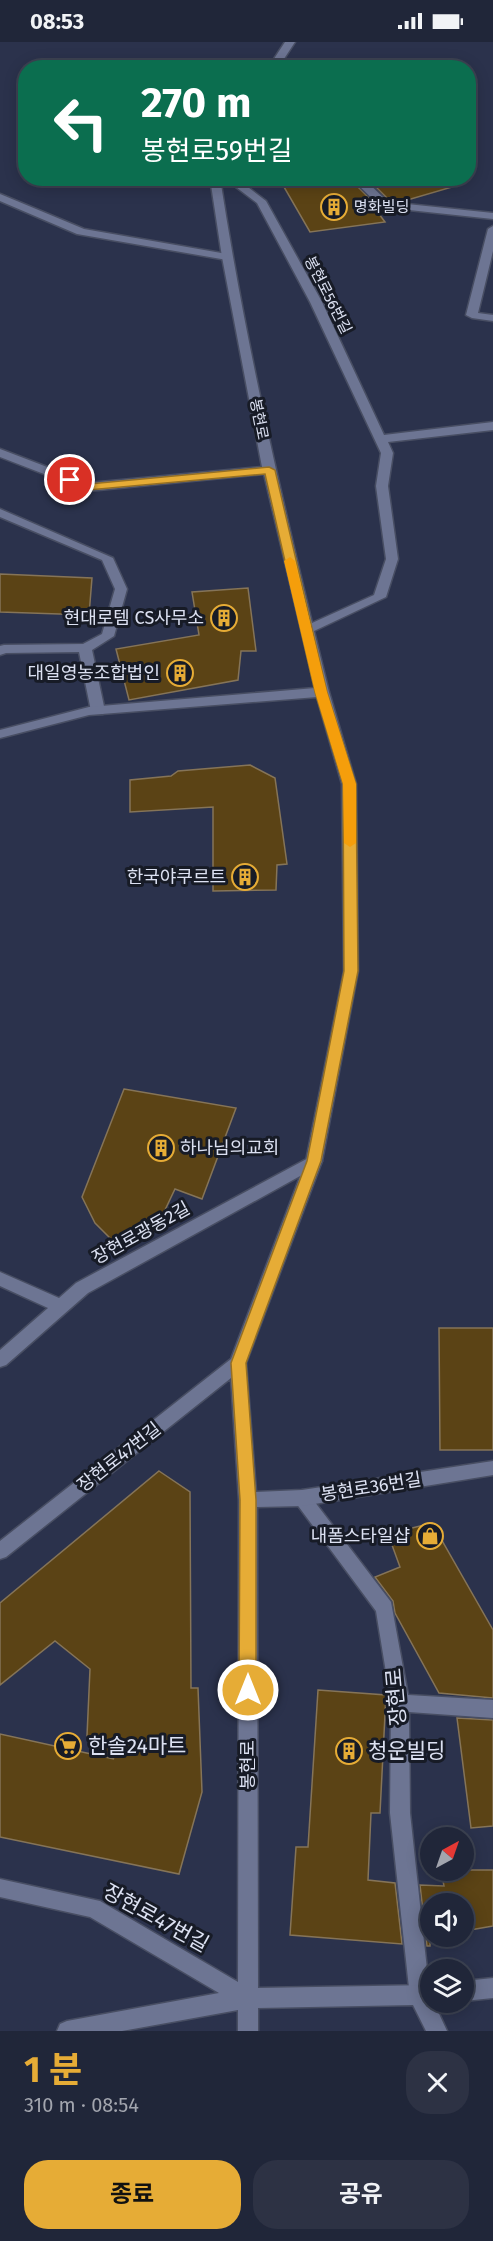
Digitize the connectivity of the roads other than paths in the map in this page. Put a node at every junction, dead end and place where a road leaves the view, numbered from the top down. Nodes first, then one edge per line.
1 (290, 42) edge
2 (278, 60) edge
3 (216, 186) edge
4 (240, 186) edge
5 (365, 186) edge
6 (0, 197) edge
7 (493, 216) edge
8 (493, 229) edge
9 (227, 257) junction
10 (493, 318) edge
11 (493, 426) edge
12 (381, 439) junction
13 (0, 453) edge
14 (269, 470) junction
15 (0, 513) edge
16 (306, 630) junction
17 (85, 648) junction
18 (0, 651) edge
19 (321, 692) junction
20 (98, 711) junction
21 (0, 734) edge
22 (314, 1161) junction
23 (0, 1279) edge
24 (61, 1306) junction
25 (0, 1360) edge
26 (238, 1363) junction
27 (493, 1468) edge
28 (302, 1498) junction
29 (248, 1500) junction
30 (0, 1551) edge
31 (400, 1702) junction
32 (493, 1709) edge
33 (0, 1888) edge
34 (420, 1960) edge
35 (493, 1988) edge
36 (474, 1990) edge
37 (420, 1996) edge
38 (247, 1998) junction
39 (431, 2013) edge
40 (67, 2031) edge
41 (248, 2031) edge
42 (438, 2031) edge

1 - 2 street
3 - 9 street, 봉현로
4 - 12 street, 봉현로56번길
5 - 7 street
6 - 9 street
8 - 10 street
9 - 14 street, 봉현로
11 - 12 street
12 - 16 street, 봉현로56번길
13 - 14 street
14 - 16 street, 봉현로
15 - 17 street
16 - 19 street, 봉현로
17 - 18 street
17 - 20 street
19 - 20 street
19 - 22 street, 봉현로
20 - 21 street
22 - 24 street, 장현로광동2길
22 - 26 street, 봉현로
23 - 24 street
24 - 25 street, 장현로광동2길
26 - 29 street, 봉현로
26 - 30 street, 장현로47번길
27 - 28 street, 봉현로36번길
28 - 29 street, 봉현로36번길
28 - 31 street, 장현로
29 - 38 street, 봉현로
31 - 32 street
31 - 34 street, 장현로
33 - 38 street, 장현로47번길
35 - 36 street
37 - 38 street
38 - 40 street
38 - 41 street, 봉현로
39 - 42 street, 장현로

